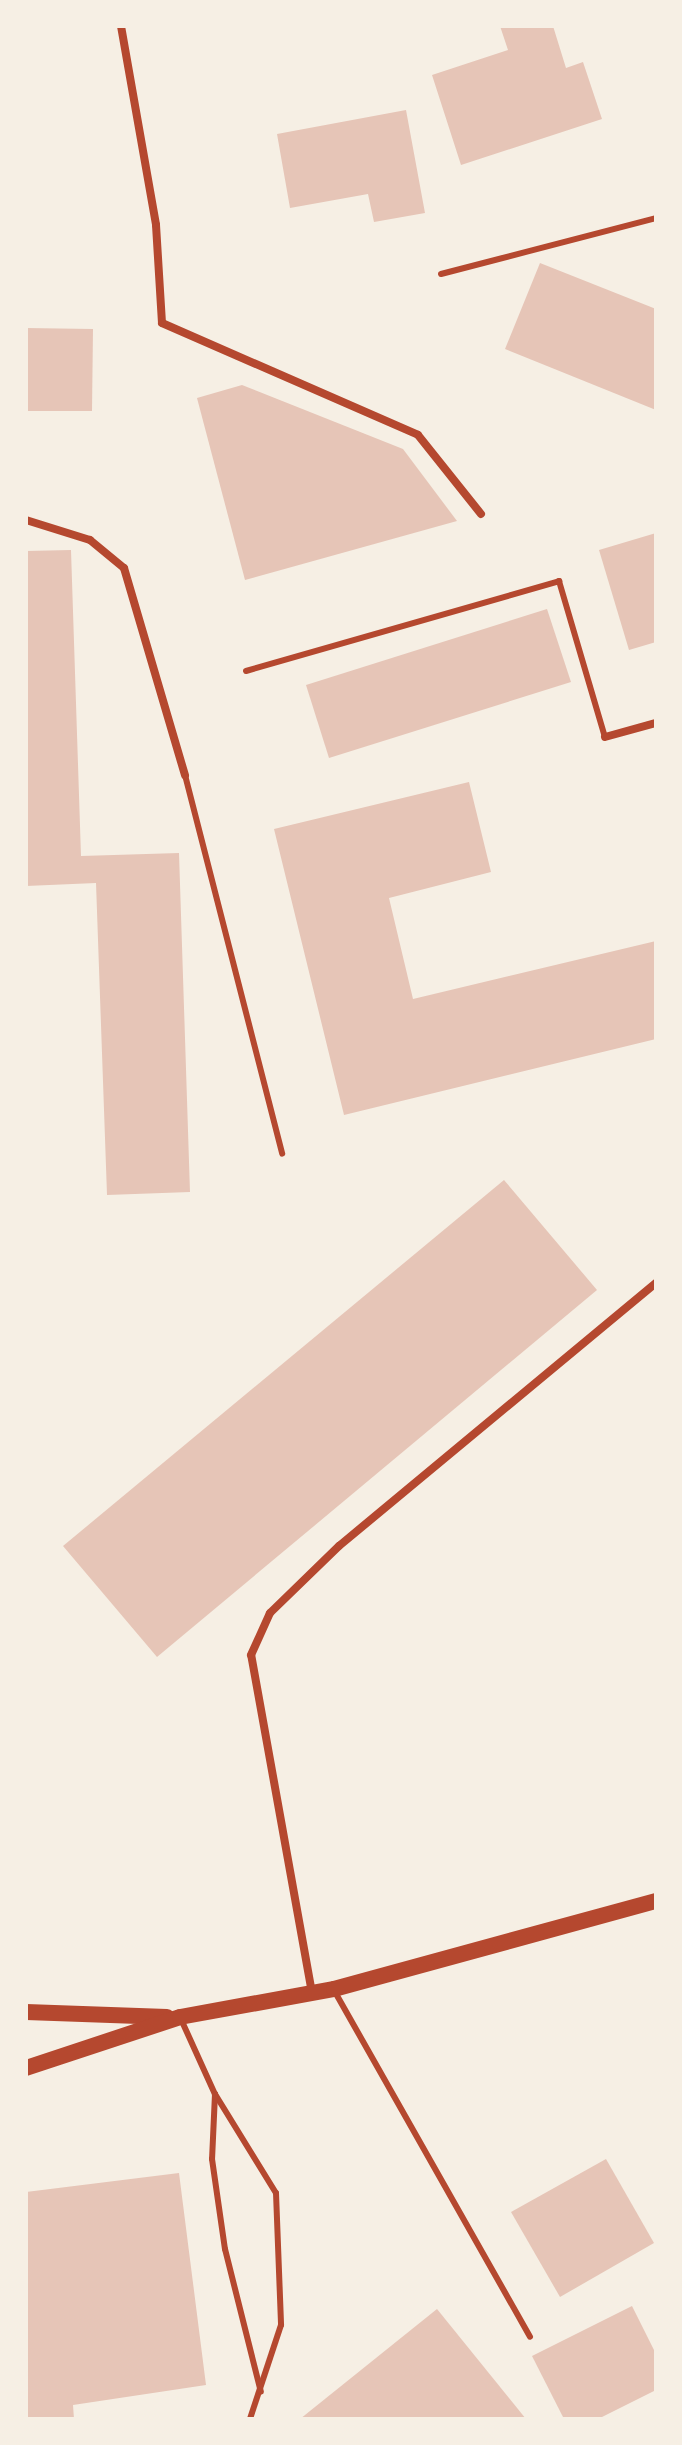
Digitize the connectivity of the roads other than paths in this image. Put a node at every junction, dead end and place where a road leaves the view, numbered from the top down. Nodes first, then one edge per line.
1 (121, 26) edge
2 (656, 218) edge
3 (441, 274) dead end
4 (481, 514) dead end
5 (26, 520) edge
6 (246, 671) dead end
7 (656, 723) edge
8 (605, 737) joint
9 (185, 775) joint
10 (282, 1154) dead end
11 (656, 1283) edge
12 (656, 1901) edge
13 (334, 1989) junction
14 (312, 1993) junction
15 (26, 2012) edge
16 (180, 2017) junction
17 (26, 2068) edge
18 (215, 2094) junction
19 (530, 2337) dead end
20 (261, 2392) junction
21 (250, 2419) edge

1 - 4 street
2 - 3 lane
5 - 9 street
6 - 8 lane
7 - 8 street
9 - 10 lane
11 - 14 street
12 - 13 main road
13 - 14 main road
13 - 19 lane
14 - 16 main road
15 - 16 main road
16 - 17 main road
16 - 18 lane
18 - 20 lane
18 - 20 lane
20 - 21 lane

